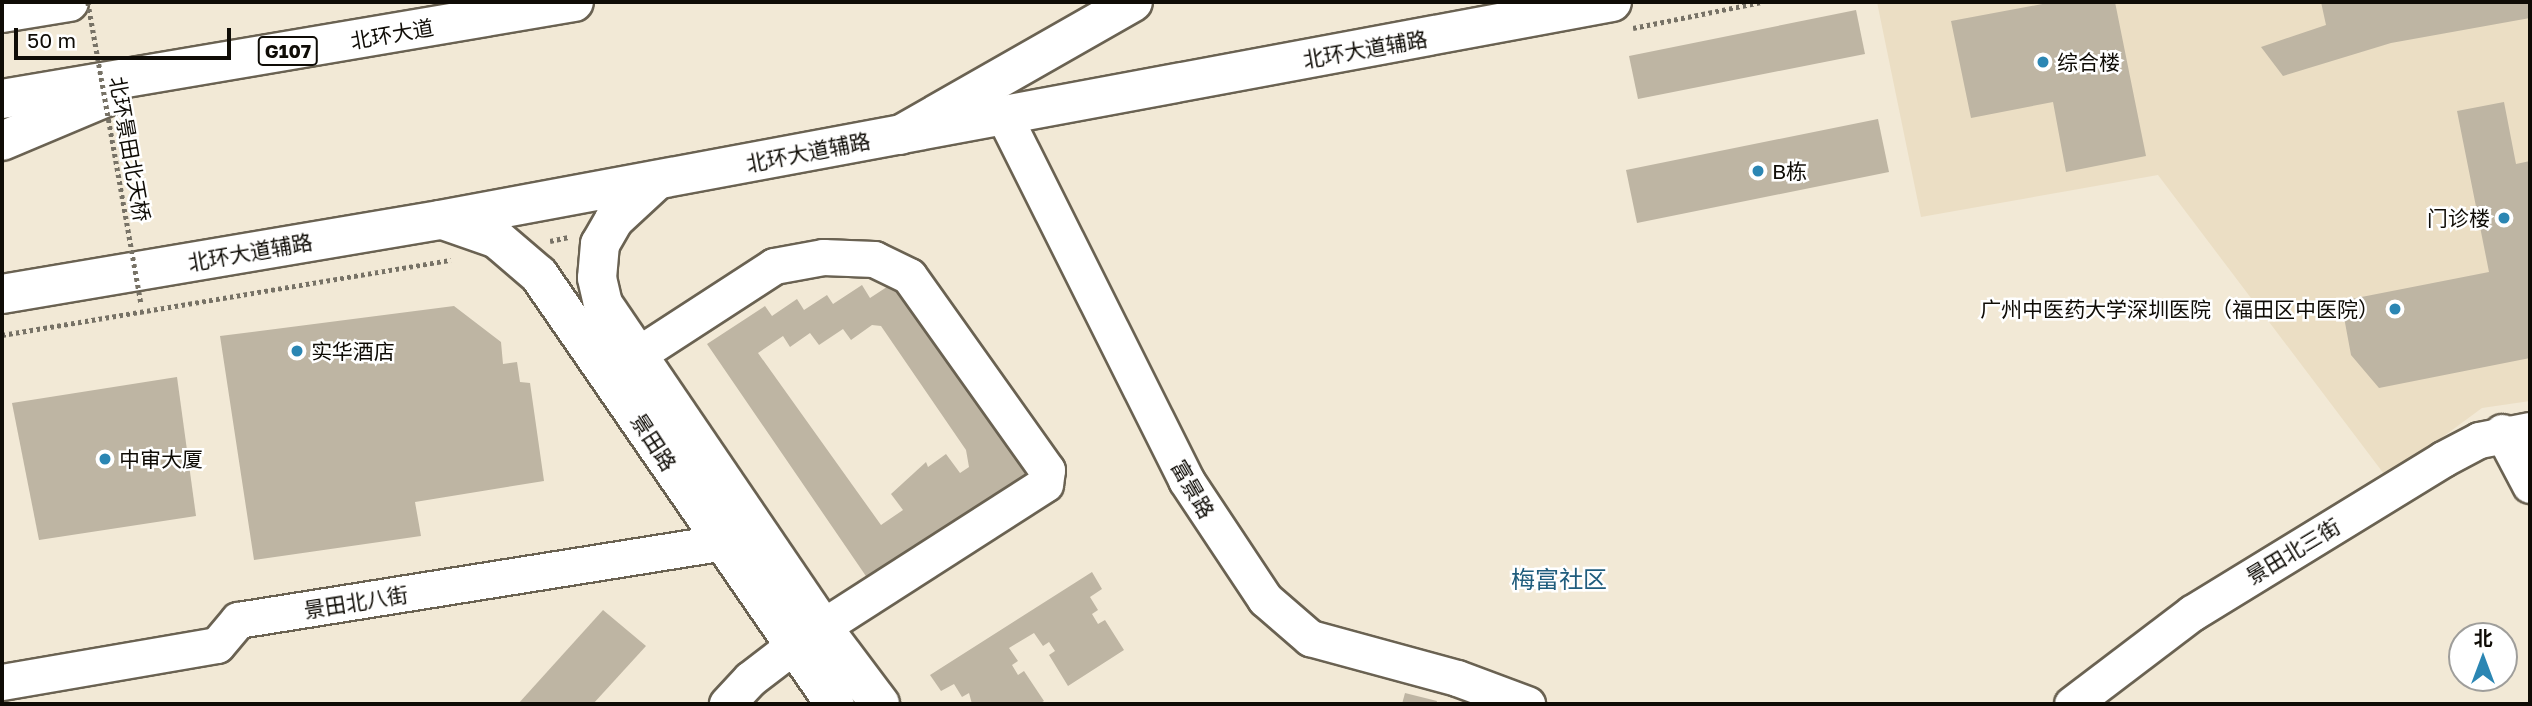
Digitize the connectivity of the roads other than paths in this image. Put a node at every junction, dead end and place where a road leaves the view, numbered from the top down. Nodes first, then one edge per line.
1 (69, 2) edge
2 (574, 2) edge
3 (1133, 2) edge
4 (1612, 2) edge
5 (2, 13) edge
6 (166, 72) junction
7 (2, 99) edge
8 (1004, 116) junction
9 (900, 135) junction
10 (2, 141) edge
11 (658, 180) junction
12 (440, 220) junction
13 (2, 294) edge
14 (622, 364) junction
15 (2516, 431) edge
16 (2530, 485) edge
17 (720, 543) junction
18 (808, 637) junction
19 (2, 682) edge
20 (727, 704) edge
21 (835, 704) edge
22 (880, 704) edge
23 (1527, 704) edge
24 (2072, 704) edge

1 - 5 main road
2 - 6 main road, 北环大道 / G107
3 - 9 main road
4 - 8 main road, 北环大道辅路
6 - 7 main road, 北环大道 / G107
6 - 10 main road
8 - 9 main road, 北环大道辅路
8 - 23 street, 富景路
9 - 11 main road, 北环大道辅路
11 - 12 main road, 北环大道辅路
11 - 14 main road, 景田路
12 - 13 main road, 北环大道辅路
12 - 14 main road, 景田路
14 - 17 main road, 景田路
14 - 18 main road, 景田路
14 - 18 street
15 - 16 street
15 - 24 street, 景田北三街
17 - 18 main road, 景田路
17 - 19 street, 景田北八街
18 - 20 street
18 - 21 main road, 景田路
18 - 22 main road, 景田路

